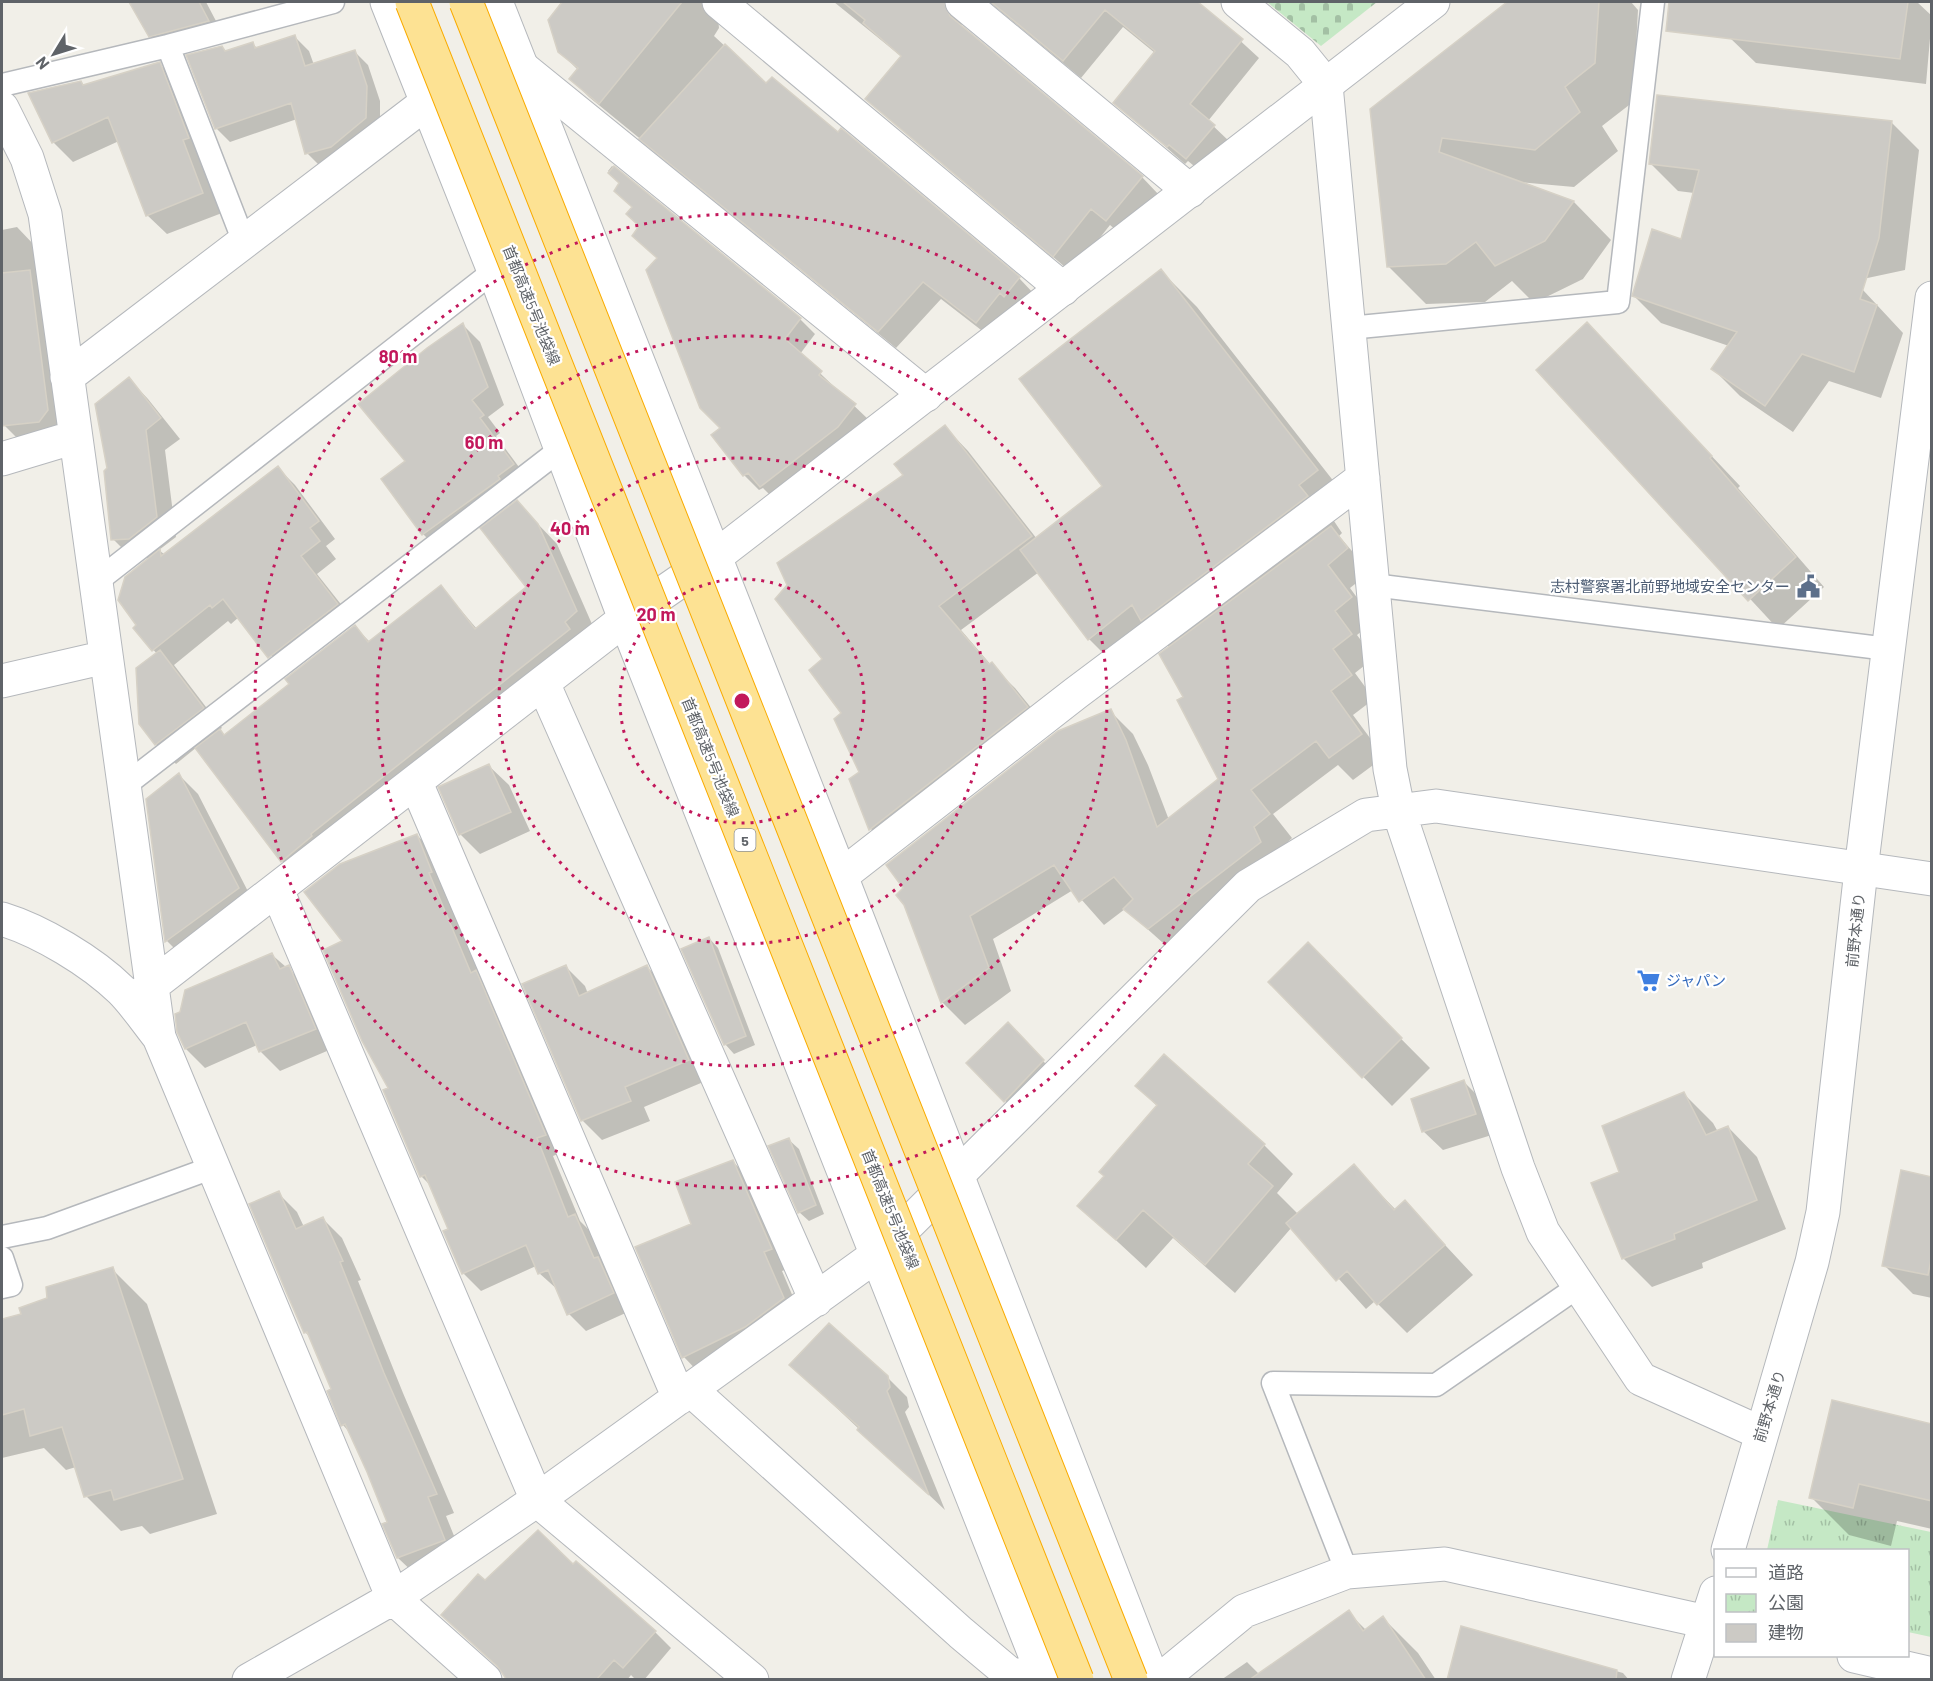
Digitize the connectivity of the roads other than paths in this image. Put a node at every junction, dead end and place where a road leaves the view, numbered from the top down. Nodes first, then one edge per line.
1 (333, 2) edge
2 (387, 2) edge
3 (412, 2) edge
4 (490, 2) edge
5 (719, 2) edge
6 (962, 2) edge
7 (1238, 2) edge
8 (1433, 2) edge
9 (1653, 2) edge
10 (168, 46) junction
11 (524, 69) junction
12 (2, 84) edge
13 (1326, 85) junction
14 (426, 103) junction
15 (2, 108) edge
16 (1190, 191) junction
17 (244, 242) junction
18 (494, 272) junction
19 (1063, 289) junction
20 (1932, 298) edge
21 (1349, 328) junction
22 (67, 377) junction
23 (926, 395) junction
24 (75, 437) junction
25 (561, 449) junction
26 (2, 459) edge
27 (1363, 478) junction
28 (715, 557) junction
29 (96, 582) junction
30 (1373, 585) junction
31 (625, 619) junction
32 (1888, 649) junction
33 (106, 657) junction
34 (2, 681) edge
35 (543, 683) junction
36 (416, 783) junction
37 (124, 786) junction
38 (1398, 809) junction
39 (1861, 870) junction
40 (841, 876) junction
41 (1932, 879) edge
42 (277, 890) junction
43 (2, 919) edge
44 (141, 994) junction
45 (214, 1167) junction
46 (956, 1174) junction
47 (2, 1237) edge
48 (878, 1254) junction
49 (2, 1258) edge
50 (1580, 1286) junction
51 (2, 1287) edge
52 (816, 1300) junction
53 (685, 1394) junction
54 (1761, 1433) junction
55 (537, 1500) junction
56 (1729, 1549) edge
57 (1347, 1572) junction
58 (393, 1598) junction
59 (1713, 1613) edge
60 (1858, 1657) edge
61 (1932, 1674) edge
62 (1044, 1677) edge
63 (249, 1680) edge
64 (485, 1680) edge
65 (752, 1680) edge
66 (1077, 1680) edge
67 (1131, 1680) edge
68 (1153, 1680) edge
69 (1160, 1680) edge
70 (1688, 1680) edge

1 - 10 lane
2 - 14 street
3 - 66 highway, 首都高速5号池袋線 / 5, bridge
4 - 11 street
4 - 67 highway, bridge
5 - 19 street
6 - 16 street
7 - 13 street
8 - 13 street
9 - 21 lane
10 - 12 lane
10 - 17 lane
11 - 23 street
11 - 28 street
13 - 16 street
13 - 21 street
14 - 17 street
14 - 18 street
15 - 22 street
16 - 19 street
17 - 22 street
18 - 25 street
18 - 29 lane
19 - 23 street
20 - 32 street, 前野本通り
21 - 27 street
22 - 24 street
23 - 28 street
24 - 26 street
24 - 29 street
25 - 31 street
25 - 37 lane
27 - 30 street
27 - 40 street
28 - 31 street
28 - 40 street
29 - 33 street
30 - 32 lane
30 - 38 street
31 - 35 street
31 - 48 street
32 - 39 street, 前野本通り
33 - 34 street
33 - 37 street
35 - 36 street
35 - 52 street
36 - 42 street
36 - 53 street
37 - 44 street
38 - 39 street
38 - 46 street
38 - 50 street
39 - 41 street
39 - 54 street, 前野本通り
40 - 46 street
42 - 44 street
42 - 55 street
43 - 44 street
44 - 45 street
45 - 47 lane
45 - 58 street
46 - 48 street
46 - 68 street
48 - 52 street
48 - 62 street
49 - 51 lane
50 - 54 street
50 - 57 lane
52 - 53 street
53 - 55 street
53 - 62 street
54 - 56 street, 前野本通り
55 - 58 street
55 - 65 street
57 - 59 street
57 - 69 street
58 - 63 street
58 - 64 street
59 - 70 street
60 - 61 street

